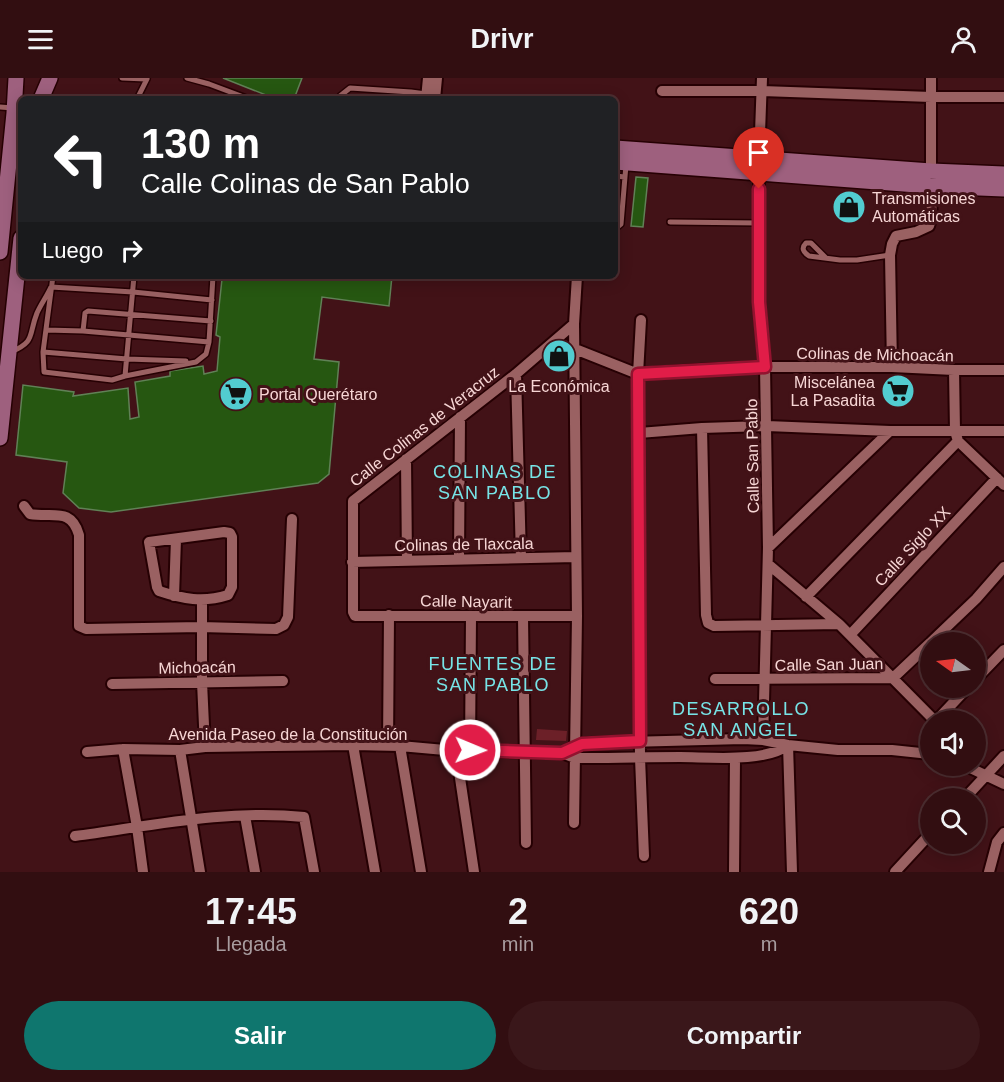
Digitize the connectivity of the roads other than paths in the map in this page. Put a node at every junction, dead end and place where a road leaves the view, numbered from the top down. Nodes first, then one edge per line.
1 (15, 78) edge
2 (50, 78) edge
3 (122, 78) edge
4 (187, 78) edge
5 (428, 78) edge
6 (437, 78) edge
7 (762, 78) edge
8 (931, 78) edge
9 (147, 79) edge
10 (662, 91) dead end
11 (762, 92) junction
12 (43, 96) edge
13 (138, 96) edge
14 (241, 96) edge
15 (340, 96) edge
16 (427, 96) edge
17 (431, 96) edge
18 (431, 96) edge
19 (931, 97) junction
20 (1004, 97) edge
21 (12, 106) edge
22 (618, 148) edge
23 (759, 166) junction
24 (622, 167) edge
25 (1004, 174) edge
26 (931, 178) junction
27 (618, 186) edge
28 (624, 187) junction
29 (1004, 189) edge
30 (618, 195) edge
31 (623, 196) junction
32 (618, 206) edge
33 (622, 207) junction
34 (618, 219) edge
35 (670, 222) dead end
36 (759, 223) junction
37 (0, 252) edge
38 (890, 255) junction
39 (826, 258) dead end
40 (18, 267) edge
41 (52, 279) edge
42 (134, 279) edge
43 (213, 279) edge
44 (577, 279) edge
45 (51, 287) junction
46 (133, 292) junction
47 (212, 300) junction
48 (131, 314) junction
49 (641, 320) dead end
50 (211, 321) junction
51 (574, 324) junction
52 (46, 330) junction
53 (83, 331) junction
54 (129, 336) junction
55 (209, 342) junction
56 (574, 349) junction
57 (43, 352) junction
58 (9, 353) junction
59 (127, 359) junction
60 (196, 362) junction
61 (765, 367) junction
62 (892, 367) junction
63 (954, 370) junction
64 (1004, 370) edge
65 (516, 374) junction
66 (638, 374) junction
67 (125, 376) junction
68 (460, 417) junction
69 (767, 426) junction
70 (702, 428) junction
71 (890, 431) junction
72 (1004, 431) edge
73 (639, 433) junction
74 (956, 436) junction
75 (0, 438) edge
76 (406, 459) junction
77 (1000, 481) edge
78 (24, 506) dead end
79 (292, 519) dead end
80 (176, 539) junction
81 (768, 548) junction
82 (576, 557) junction
83 (521, 558) junction
84 (459, 559) junction
85 (407, 561) junction
86 (352, 562) junction
87 (768, 564) junction
88 (1004, 567) edge
89 (174, 596) junction
90 (807, 597) junction
91 (202, 600) junction
92 (389, 615) junction
93 (355, 616) joint
94 (471, 616) junction
95 (577, 616) junction
96 (523, 617) junction
97 (839, 624) junction
98 (766, 626) junction
99 (201, 627) junction
100 (941, 632) edge
101 (850, 635) junction
102 (1004, 650) edge
103 (920, 652) edge
104 (986, 669) edge
105 (893, 678) junction
106 (715, 679) dead end
107 (765, 679) junction
108 (283, 681) dead end
109 (202, 682) junction
110 (112, 684) dead end
111 (957, 698) edge
112 (925, 710) edge
113 (945, 710) edge
114 (763, 740) junction
115 (640, 741) junction
116 (353, 745) junction
117 (788, 745) junction
118 (388, 746) junction
119 (400, 746) junction
120 (205, 747) junction
121 (123, 749) junction
122 (180, 750) junction
123 (470, 750) junction
124 (456, 751) junction
125 (524, 751) junction
126 (87, 752) dead end
127 (575, 752) junction
128 (920, 753) edge
129 (640, 758) junction
130 (735, 759) junction
131 (1000, 760) edge
132 (986, 774) edge
133 (986, 775) edge
134 (984, 776) edge
135 (1004, 784) edge
136 (974, 788) edge
137 (245, 816) junction
138 (191, 820) junction
139 (574, 823) dead end
140 (137, 827) junction
141 (1004, 833) edge
142 (75, 836) dead end
143 (526, 843) dead end
144 (920, 845) edge
145 (644, 856) dead end
146 (143, 872) edge
147 (200, 872) edge
148 (255, 872) edge
149 (314, 872) edge
150 (375, 872) edge
151 (421, 872) edge
152 (474, 872) edge
153 (734, 872) edge
154 (792, 872) edge
155 (895, 872) edge
156 (989, 872) edge

1 - 21 main road
2 - 12 main road
3 - 9 lane
4 - 14 lane
5 - 17 street
6 - 18 street
7 - 11 street, Calle San Pablo
8 - 19 street
9 - 13 lane
10 - 11 street
11 - 19 street
11 - 23 street, Calle San Pablo
15 - 16 lane
19 - 20 street
19 - 26 street
21 - 37 main road
22 - 23 main road
23 - 24 main road
23 - 26 main road
23 - 36 street, Calle San Pablo
24 - 28 lane
25 - 26 main road
26 - 29 main road
26 - 38 street
27 - 28 lane
28 - 31 lane
30 - 31 lane
31 - 33 lane
32 - 33 lane
33 - 34 lane
35 - 36 lane
36 - 61 street, Calle San Pablo
38 - 39 lane
38 - 62 street
40 - 58 main road
41 - 45 lane
42 - 46 lane
43 - 47 lane
44 - 51 street
45 - 46 lane
45 - 52 lane
45 - 58 lane
46 - 47 lane
46 - 48 lane
47 - 50 lane
48 - 50 lane
48 - 53 lane
48 - 54 lane
49 - 66 street
50 - 55 lane
51 - 56 street
51 - 65 street, Calle Colinas de Veracruz
52 - 53 lane
52 - 57 lane
53 - 54 lane
54 - 55 lane
54 - 59 lane
55 - 60 lane
56 - 66 street
56 - 82 street
57 - 59 lane
57 - 67 lane
58 - 75 main road
59 - 60 lane
59 - 67 lane
60 - 67 lane
61 - 62 street, Colinas de Michoacán
61 - 66 street, Colinas de Michoacán
61 - 69 street, Calle San Pablo
62 - 63 street, Colinas de Michoacán
63 - 64 street, Colinas de Michoacán
63 - 74 street
65 - 68 street, Calle Colinas de Veracruz
65 - 83 street
66 - 73 street
68 - 76 street, Calle Colinas de Veracruz
68 - 84 street
69 - 70 street
69 - 71 street
69 - 81 street, Calle San Pablo
70 - 73 street
70 - 98 street
71 - 74 street
71 - 81 street
72 - 74 street
73 - 115 street
74 - 77 street
74 - 90 street
76 - 85 street
76 - 86 street, Calle Colinas de Veracruz
77 - 101 street, Calle Siglo XX
78 - 99 street
79 - 99 street
80 - 89 street
80 - 89 street
80 - 91 street
81 - 87 street, Calle San Pablo
82 - 83 street, Colinas de Tlaxcala
82 - 95 street
83 - 84 street, Colinas de Tlaxcala
84 - 85 street, Colinas de Tlaxcala
85 - 86 street, Colinas de Tlaxcala
86 - 93 street, Calle Colinas de Veracruz
87 - 90 street
87 - 98 street, Calle San Pablo
88 - 100 street
89 - 91 street
90 - 97 street
91 - 99 street
92 - 93 street, Calle Nayarit
92 - 94 street, Calle Nayarit
92 - 118 street
94 - 96 street, Calle Nayarit
94 - 123 street
95 - 96 street, Calle Nayarit
95 - 127 street
96 - 125 street
97 - 98 street
97 - 101 street
98 - 107 street, Calle San Pablo
99 - 109 street
101 - 105 street
102 - 104 street
103 - 105 street
105 - 107 street, Calle San Juan
105 - 112 street
106 - 107 street, Calle San Juan
107 - 114 street, Calle San Pablo
108 - 109 street, Michoacán
109 - 110 street, Michoacán
109 - 120 street
111 - 113 street
114 - 115 street, Avenida Paseo de la Constitución
114 - 117 street, Avenida Paseo de la Constitución
115 - 127 street, Avenida Paseo de la Constitución
115 - 129 street
116 - 118 street, Avenida Paseo de la Constitución
116 - 120 street, Avenida Paseo de la Constitución
116 - 150 street
117 - 128 street, Avenida Paseo de la Constitución
117 - 130 street
117 - 154 street
118 - 119 street, Avenida Paseo de la Constitución
119 - 124 street, Avenida Paseo de la Constitución
119 - 151 street
120 - 122 street, Avenida Paseo de la Constitución
121 - 122 street, Avenida Paseo de la Constitución
121 - 126 street, Avenida Paseo de la Constitución
121 - 140 street
122 - 138 street
123 - 124 street, Avenida Paseo de la Constitución
123 - 125 street, Avenida Paseo de la Constitución
124 - 152 street
125 - 127 street, Avenida Paseo de la Constitución
125 - 143 street
127 - 129 street
127 - 139 street
129 - 130 street
129 - 145 street
130 - 153 street
131 - 132 street
133 - 135 street
134 - 136 street
137 - 138 street
137 - 148 street
137 - 149 street
138 - 140 street
138 - 147 street
140 - 142 street
140 - 146 street
141 - 156 street
144 - 155 street

